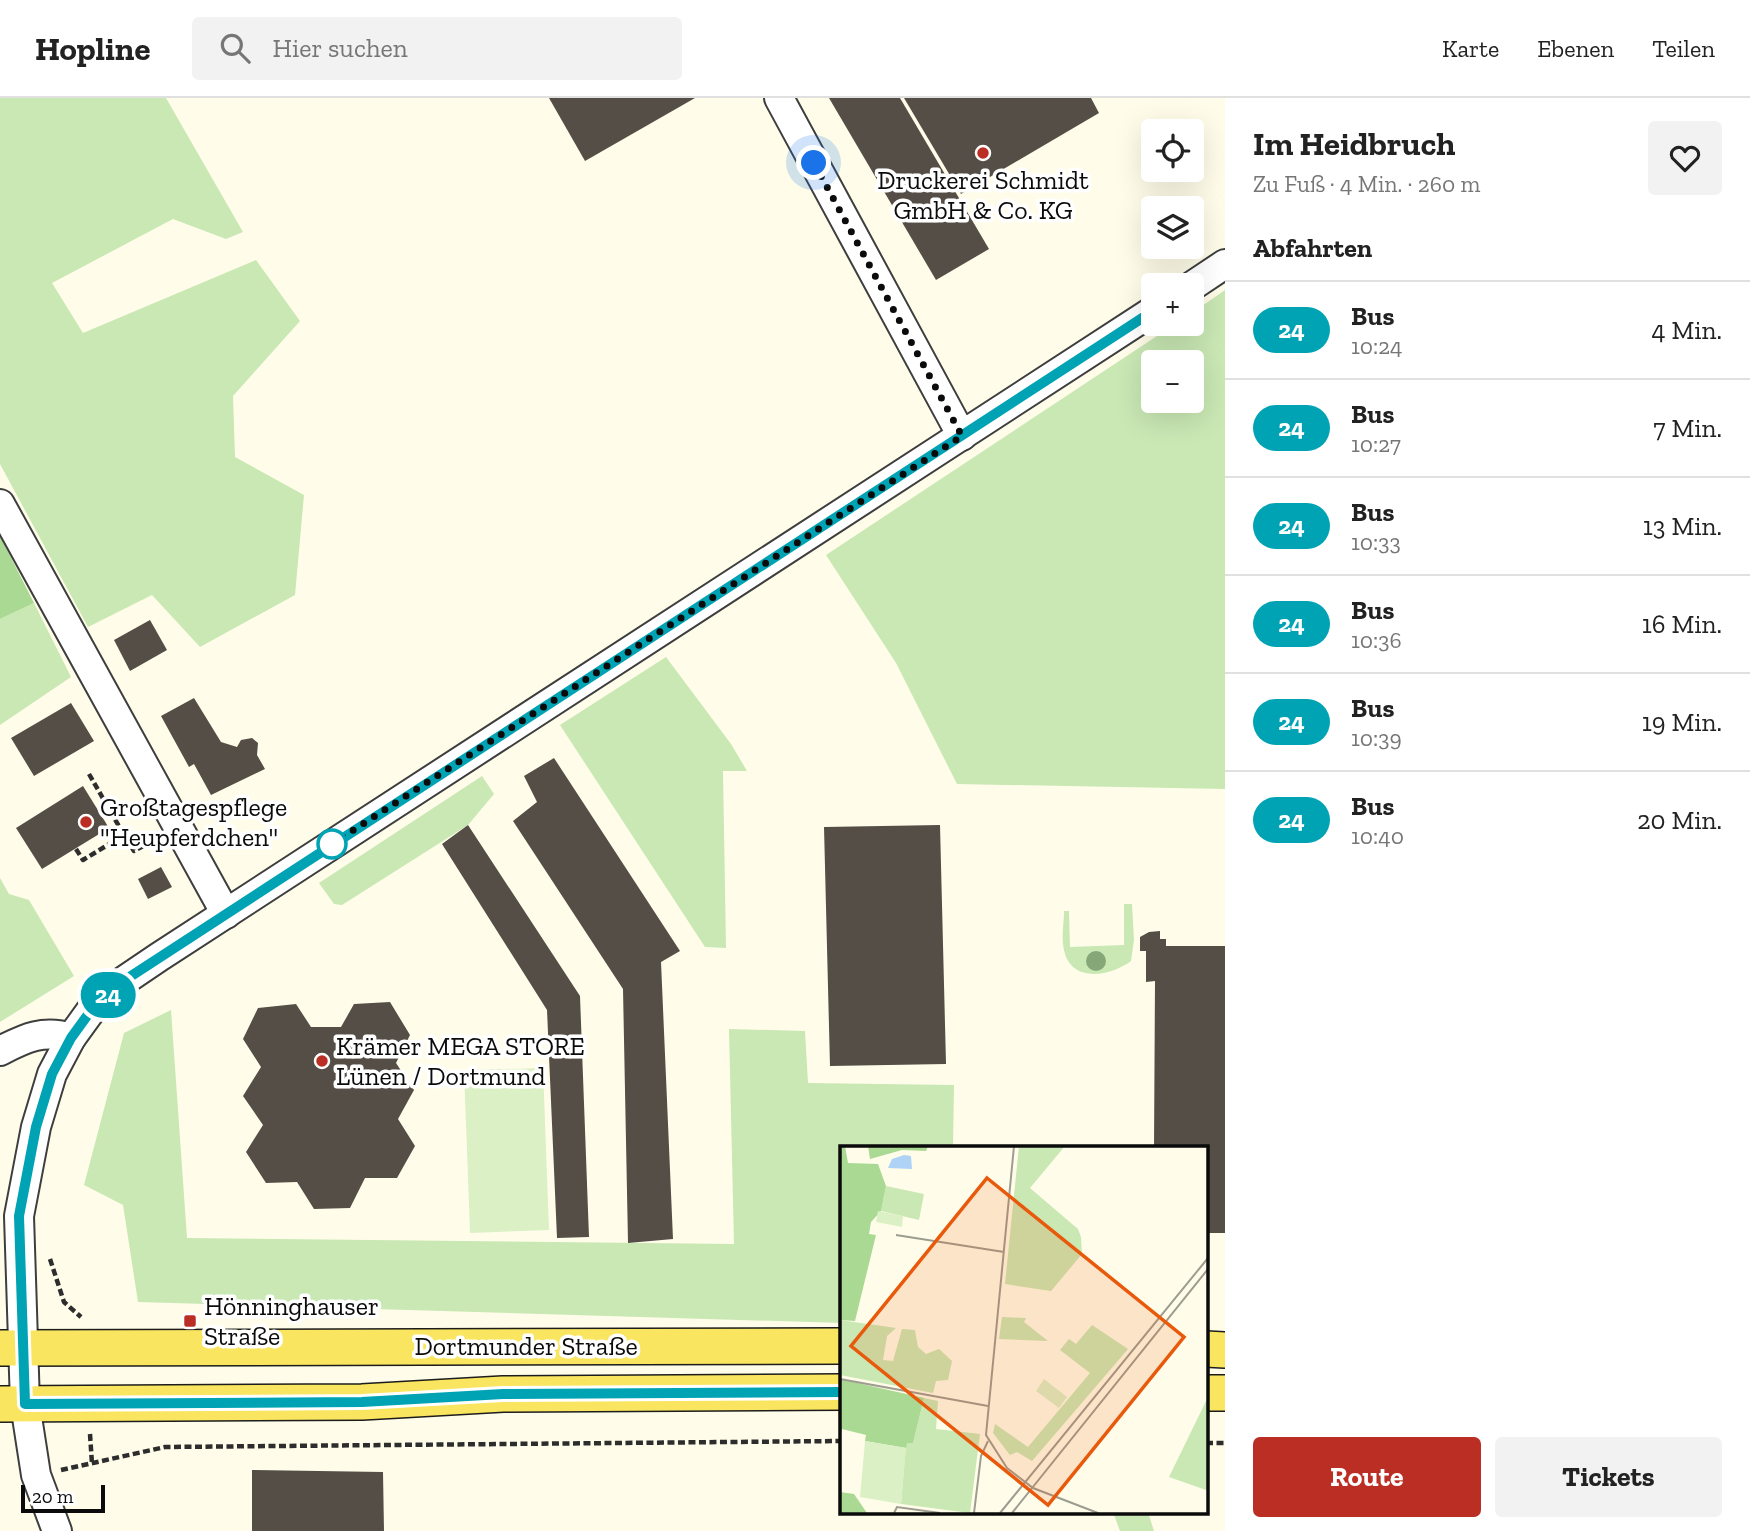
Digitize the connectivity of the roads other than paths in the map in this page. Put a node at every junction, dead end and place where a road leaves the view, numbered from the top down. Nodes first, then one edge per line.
1 (779, 98) edge
2 (1225, 264) edge
3 (1204, 278) edge
4 (1141, 319) edge
5 (962, 436) junction
6 (0, 504) edge
7 (226, 914) junction
8 (71, 1038) junction
9 (0, 1051) edge
10 (840, 1346) edge
11 (11, 1348) edge
12 (840, 1392) edge
13 (12, 1404) edge
14 (57, 1531) edge

1 - 5 street
2 - 3 street
4 - 5 street
5 - 7 street
6 - 7 street
7 - 8 street
8 - 9 street
8 - 11 street
10 - 11 main road, Dortmunder Straße
11 - 13 street
12 - 13 main road, Dortmunder Straße
13 - 14 street

